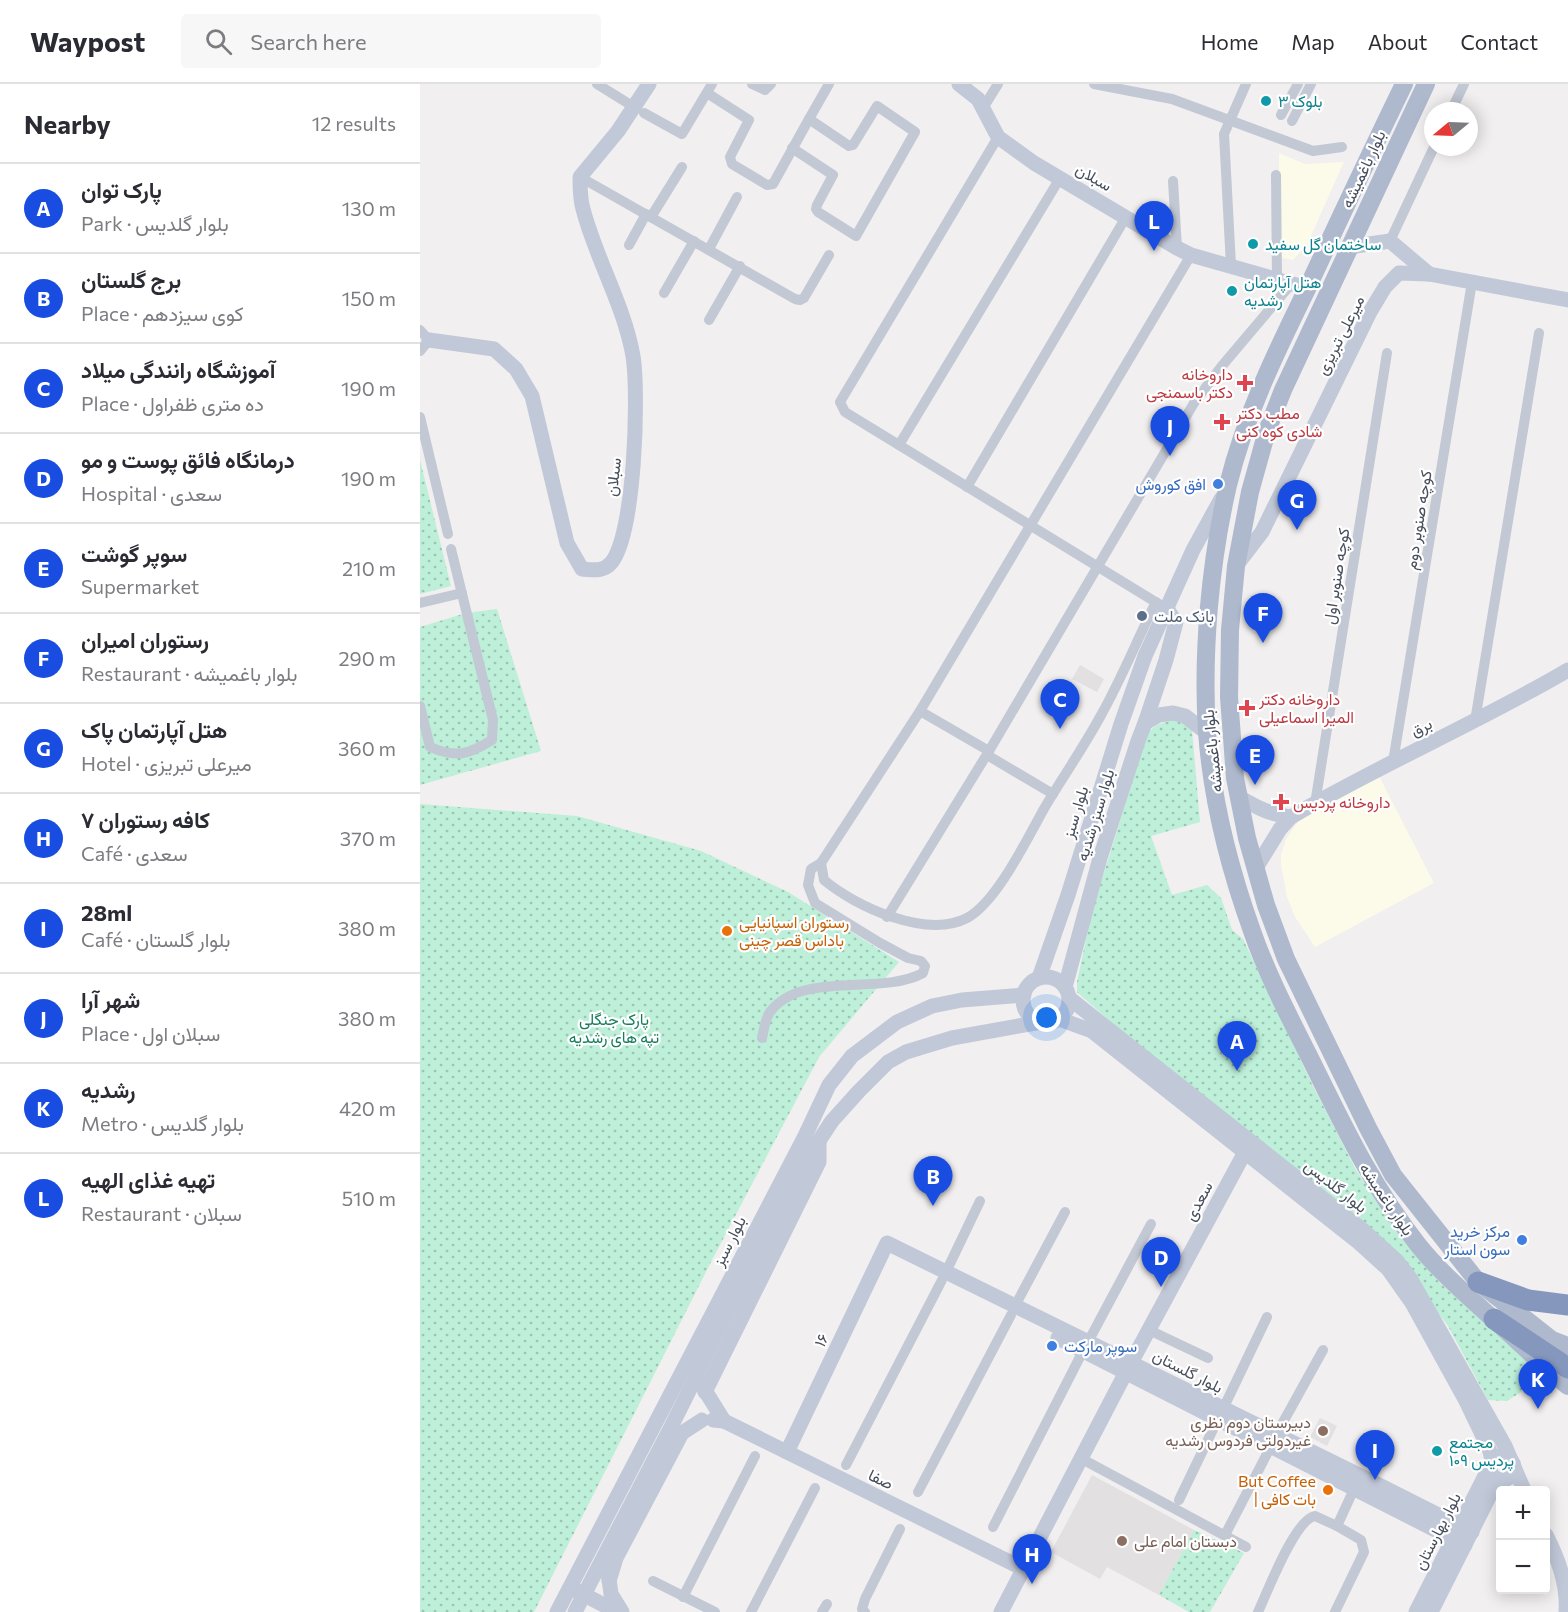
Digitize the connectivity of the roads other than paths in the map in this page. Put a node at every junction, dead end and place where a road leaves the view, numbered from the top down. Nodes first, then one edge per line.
1 (597, 84) edge
2 (649, 84) edge
3 (752, 84) edge
4 (771, 84) edge
5 (829, 84) edge
6 (959, 84) edge
7 (998, 84) edge
8 (1094, 84) edge
9 (1246, 84) edge
10 (1298, 84) edge
11 (1311, 84) edge
12 (1404, 84) edge
13 (1426, 84) edge
14 (1464, 84) edge
15 (710, 89) edge
16 (1455, 102) edge
17 (983, 108) junction
18 (639, 110) junction
19 (1281, 115) dead end
20 (1229, 118) junction
21 (809, 119) junction
22 (1292, 121) dead end
23 (998, 138) junction
24 (1342, 147) dead end
25 (792, 148) junction
26 (1430, 156) edge
27 (682, 167) dead end
28 (1276, 175) dead end
29 (580, 177) junction
30 (1060, 178) junction
31 (1173, 181) dead end
32 (736, 197) dead end
33 (649, 216) junction
34 (1126, 217) junction
35 (694, 241) junction
36 (1390, 241) junction
37 (629, 245) dead end
38 (1349, 247) junction
39 (1177, 248) junction
40 (709, 249) junction
41 (829, 255) dead end
42 (1191, 255) junction
43 (740, 266) junction
44 (1231, 266) junction
45 (1429, 274) junction
46 (1472, 282) junction
47 (1292, 283) junction
48 (664, 293) dead end
49 (1568, 300) edge
50 (709, 320) dead end
51 (1539, 333) dead end
52 (423, 340) edge
53 (1387, 353) dead end
54 (420, 417) edge
55 (900, 445) junction
56 (1228, 485) junction
57 (967, 487) junction
58 (1029, 525) junction
59 (448, 534) dead end
60 (451, 549) dead end
61 (1097, 566) junction
62 (1236, 566) junction
63 (462, 593) junction
64 (420, 603) edge
65 (1162, 606) junction
66 (1568, 670) edge
67 (420, 706) edge
68 (920, 711) junction
69 (1100, 717) junction
70 (1475, 721) junction
71 (1146, 723) junction
72 (1121, 724) junction
73 (1207, 733) junction
74 (988, 753) junction
75 (1393, 762) junction
76 (1053, 794) junction
77 (1239, 797) junction
78 (1315, 804) junction
79 (1291, 817) junction
80 (821, 863) junction
81 (1256, 868) junction
82 (887, 917) junction
83 (1039, 978) junction
84 (1067, 993) junction
85 (1024, 995) junction
86 (1059, 1019) junction
87 (1041, 1022) junction
88 (762, 1038) dead end
89 (819, 1141) junction
90 (1248, 1147) junction
91 (980, 1200) dead end
92 (1065, 1212) dead end
93 (1151, 1224) dead end
94 (886, 1247) joint
95 (944, 1276) junction
96 (1478, 1282) junction
97 (1568, 1305) edge
98 (1013, 1310) junction
99 (1267, 1317) dead end
100 (1494, 1319) junction
101 (1149, 1330) junction
102 (1560, 1343) edge
103 (1086, 1346) junction
104 (1323, 1350) dead end
105 (1568, 1351) edge
106 (1208, 1358) dead end
107 (1129, 1367) junction
108 (1568, 1368) edge
109 (698, 1373) junction
110 (1568, 1386) edge
111 (705, 1392) junction
112 (1221, 1414) junction
113 (702, 1420) junction
114 (723, 1420) junction
115 (670, 1429) junction
116 (1274, 1441) junction
117 (787, 1452) junction
118 (755, 1456) dead end
119 (1082, 1459) junction
120 (1512, 1464) junction
121 (846, 1465) dead end
122 (1494, 1469) junction
123 (1357, 1483) junction
124 (1522, 1486) edge
125 (815, 1488) dead end
126 (918, 1492) dead end
127 (1179, 1500) dead end
128 (1496, 1509) edge
129 (1479, 1517) junction
130 (1337, 1526) junction
131 (993, 1527) dead end
132 (900, 1529) dead end
133 (1225, 1535) junction
134 (1462, 1536) junction
135 (1548, 1540) edge
136 (1246, 1547) dead end
137 (605, 1554) junction
138 (1024, 1569) junction
139 (609, 1581) junction
140 (653, 1581) dead end
141 (683, 1597) junction
142 (563, 1600) edge
143 (580, 1607) edge
144 (711, 1611) edge
145 (616, 1612) edge
146 (622, 1612) edge
147 (751, 1612) edge
148 (865, 1612) edge
149 (1001, 1612) edge
150 (1258, 1612) edge
151 (1335, 1612) edge
152 (1416, 1612) edge
153 (1431, 1612) edge
154 (1566, 1612) edge

1 - 18 street
2 - 18 street
3 - 4 street
5 - 21 street
6 - 17 street, سبلان
7 - 17 street
8 - 20 street
9 - 20 street
10 - 19 street
11 - 22 street
12 - 47 main road, بلوار باغمیشه
13 - 38 main road, بلوار باغمیشه
14 - 16 street
15 - 18 street
15 - 25 street
17 - 23 street, سبلان
18 - 29 street
20 - 24 street
20 - 44 street
21 - 25 street
21 - 25 street
23 - 30 street, سبلان
23 - 55 street
26 - 36 street
27 - 33 street
28 - 47 street
29 - 33 street
29 - 52 street, سبلان
30 - 34 street, سبلان
30 - 55 street
31 - 39 street
32 - 40 street
33 - 35 street
33 - 37 street
34 - 39 street, سبلان
34 - 57 street
35 - 40 street
35 - 48 street
36 - 38 street
36 - 45 street
38 - 62 main road, بلوار باغمیشه
39 - 42 street, سبلان
40 - 43 street
41 - 43 street
42 - 44 street, سبلان
42 - 58 street
43 - 50 street
44 - 47 street, سبلان
45 - 46 street, میرعلی تبریزی
45 - 62 street, میرعلی تبریزی
46 - 49 street, میرعلی تبریزی
46 - 75 street, کوچه صنوبر دوم
47 - 56 main road, بلوار باغمیشه
47 - 61 street
51 - 70 street
53 - 78 street, کوچه صنوبر اول
54 - 59 street
55 - 57 street
56 - 65 street, بلوار سبز
56 - 73 main road, بلوار باغمیشه
57 - 58 street
58 - 61 street
58 - 68 street
60 - 63 street
61 - 65 street
61 - 74 street
62 - 77 main road, بلوار باغمیشه
63 - 64 street
63 - 67 street
65 - 69 street
65 - 71 street, بلوار سبز رشدیه
65 - 72 street, بلوار سبز
66 - 70 street, برق
68 - 74 street
68 - 80 street
69 - 72 street
69 - 76 street
70 - 75 street, برق
71 - 73 street
71 - 84 street, بلوار سبز رشدیه
72 - 83 street, بلوار سبز
73 - 100 main road, بلوار باغمیشه
74 - 76 street
74 - 82 street
75 - 78 street, برق
76 - 82 street
77 - 79 street
77 - 81 main road, بلوار باغمیشه
78 - 79 street, برق
79 - 81 street
80 - 82 street
80 - 88 street
81 - 96 main road, بلوار باغمیشه
83 - 84 street
83 - 85 street
84 - 86 street
84 - 90 street, بلوار گلدیس
85 - 87 street
85 - 142 street, بلوار سبز
86 - 87 street
86 - 90 street, بلوار گلدیس
87 - 89 street, بلوار سبز
89 - 109 street, بلوار سبز
89 - 111 street
90 - 101 street, سعدی
90 - 120 street, بلوار گلدیس
90 - 122 street, بلوار گلدیس
91 - 95 street
92 - 98 street
93 - 103 street
94 - 95 street, بلوار گلستان
94 - 117 street, ۱۶
95 - 98 street, بلوار گلستان
95 - 121 street
96 - 97 highway
96 - 102 main road, بلوار باغمیشه
98 - 103 street, بلوار گلستان
98 - 126 street
99 - 112 street
100 - 108 highway
100 - 110 main road, بلوار باغمیشه
101 - 106 street
101 - 107 street, سعدی
102 - 105 main road, بلوار باغمیشه
103 - 107 street, بلوار گلستان
103 - 131 street
104 - 116 street
107 - 112 street, بلوار گلستان
107 - 119 street, سعدی
109 - 111 street
109 - 115 street, بلوار سبز
111 - 114 street
112 - 116 street, بلوار گلستان
112 - 127 street
113 - 114 street
113 - 115 street
113 - 139 street
114 - 117 street, صفا
115 - 137 street, بلوار سبز
116 - 123 street, بلوار گلستان
116 - 133 street
117 - 138 street, صفا
118 - 141 street
119 - 133 street
119 - 138 street, سعدی
120 - 122 street
120 - 124 street, بلوار گلدیس
122 - 129 street, بلوار بهارستان
122 - 134 street, بلوار بهارستان
123 - 130 street
123 - 134 street, بلوار گلستان
125 - 147 street
128 - 129 street
129 - 134 street, بلوار بهارستان
130 - 150 street
130 - 151 street
132 - 148 street
133 - 136 street
134 - 152 street, بلوار بهارستان
134 - 153 street, بلوار بهارستان
135 - 154 street
137 - 139 street
137 - 143 street, بلوار سبز
138 - 149 street, سعدی
139 - 146 street
140 - 141 street
141 - 144 street
142 - 143 street
143 - 145 street

